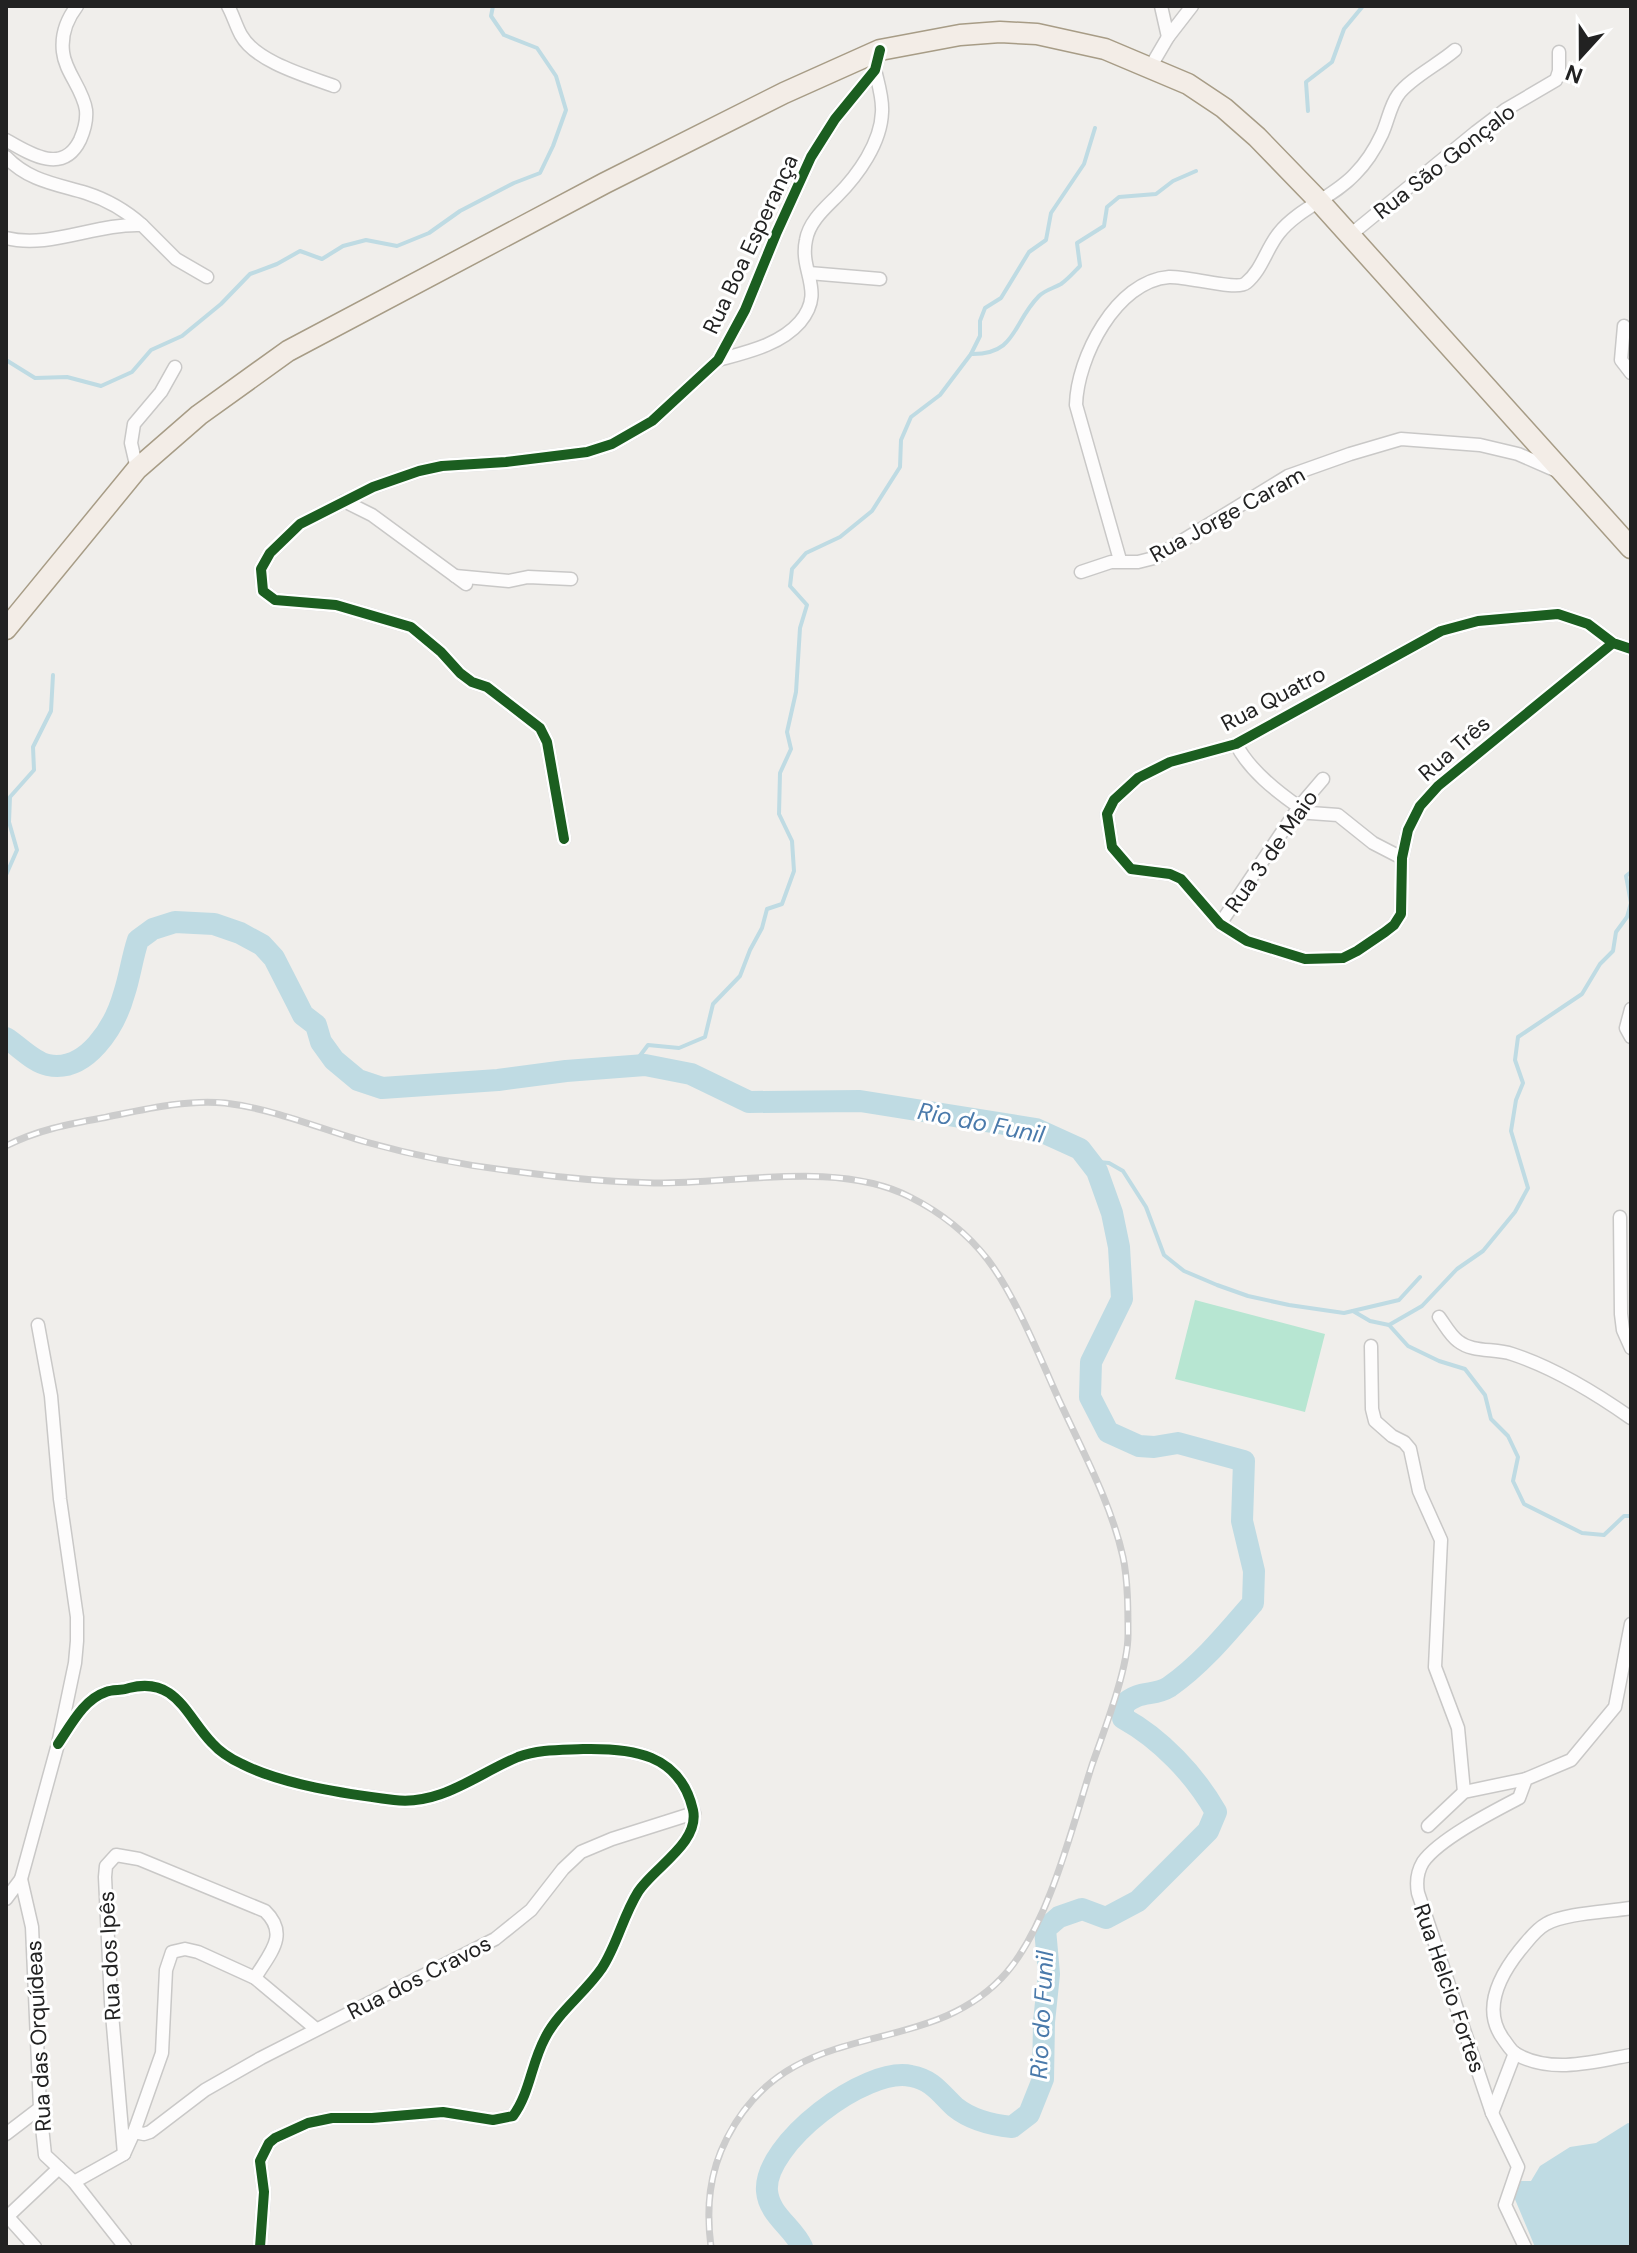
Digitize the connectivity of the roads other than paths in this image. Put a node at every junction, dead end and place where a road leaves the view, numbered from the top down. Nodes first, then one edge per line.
1 (77, 6) edge
2 (228, 6) edge
3 (1161, 6) edge
4 (1192, 6) edge
5 (1168, 37) junction
6 (1455, 50) dead end
7 (1559, 52) dead end
8 (878, 60) junction
9 (1151, 66) junction
10 (334, 86) dead end
11 (6, 140) edge
12 (6, 157) edge
13 (1319, 201) junction
14 (142, 225) junction
15 (1349, 236) junction
16 (6, 238) edge
17 (809, 273) junction
18 (207, 277) dead end
19 (880, 279) dead end
20 (1624, 326) dead end
21 (718, 360) junction
22 (175, 367) dead end
23 (1631, 373) edge
24 (137, 469) junction
25 (1564, 474) junction
26 (344, 501) junction
27 (1631, 548) edge
28 (1120, 560) junction
29 (1081, 572) dead end
30 (571, 579) dead end
31 (6, 629) edge
32 (1613, 643) junction
33 (1631, 649) edge
34 (1236, 744) junction
35 (1323, 779) dead end
36 (1298, 810) junction
37 (564, 839) dead end
38 (1402, 858) junction
39 (1220, 924) junction
40 (1631, 1009) edge
41 (1631, 1037) edge
42 (1620, 1217) dead end
43 (1439, 1317) dead end
44 (38, 1325) dead end
45 (1371, 1346) dead end
46 (1631, 1348) edge
47 (1631, 1418) edge
48 (1631, 1624) edge
49 (1631, 1701) edge
50 (1615, 1707) junction
51 (58, 1744) junction
52 (1526, 1779) junction
53 (1464, 1792) junction
54 (694, 1813) junction
55 (1428, 1826) dead end
56 (21, 1879) junction
57 (6, 1899) edge
58 (1631, 1908) edge
59 (255, 1978) junction
60 (316, 2029) junction
61 (1515, 2053) junction
62 (1631, 2055) edge
63 (40, 2108) junction
64 (1492, 2113) junction
65 (134, 2132) junction
66 (6, 2134) edge
67 (124, 2154) junction
68 (59, 2168) junction
69 (74, 2182) junction
70 (7, 2217) edge
71 (35, 2247) edge
72 (125, 2247) edge
73 (260, 2247) edge
74 (1525, 2247) edge

1 - 11 street
2 - 10 street
3 - 5 street
4 - 5 street
5 - 9 street
6 - 13 street
7 - 15 street, Rua São Gonçalo
8 - 9 main road
8 - 17 street
8 - 21 street, Rua Boa Esperança
8 - 24 main road
9 - 13 main road
12 - 14 street
13 - 15 main road
13 - 28 street, Rua Jorge Caram
14 - 16 street
14 - 18 street
15 - 25 main road
17 - 19 street
17 - 21 street
20 - 23 street
21 - 26 street, Rua Boa Esperança
22 - 24 street
24 - 31 main road
25 - 27 main road
25 - 28 street, Rua Jorge Caram
26 - 30 street
26 - 37 street, Rua Boa Esperança
28 - 29 street, Rua Jorge Caram
32 - 33 street, Rua Quatro
32 - 34 street, Rua Quatro
32 - 38 street, Rua Três
34 - 36 street
34 - 39 street, Rua Quatro
35 - 36 street, Rua 3 de Maio
36 - 38 street
36 - 39 street, Rua 3 de Maio
38 - 39 street, Rua Três
40 - 41 street
42 - 46 street
43 - 47 street
44 - 51 street
45 - 53 street
48 - 50 street, Rua Helcio Fortes
49 - 50 street
50 - 52 street, Rua Helcio Fortes
51 - 54 street
51 - 56 street
52 - 53 street
52 - 64 street, Rua Helcio Fortes
53 - 55 street
54 - 60 street, Rua dos Cravos
54 - 73 street
56 - 57 street
56 - 63 street, Rua das Orquídeas
58 - 61 street
59 - 60 street
59 - 65 street
59 - 67 street, Rua dos Ipês
60 - 65 street, Rua dos Cravos
61 - 62 street
61 - 64 street
63 - 66 street
63 - 68 street, Rua das Orquídeas
64 - 74 street, Rua Helcio Fortes
65 - 67 street
67 - 69 street
68 - 69 street, Rua das Orquídeas
68 - 70 street
69 - 72 street, Rua das Orquídeas
70 - 71 street

